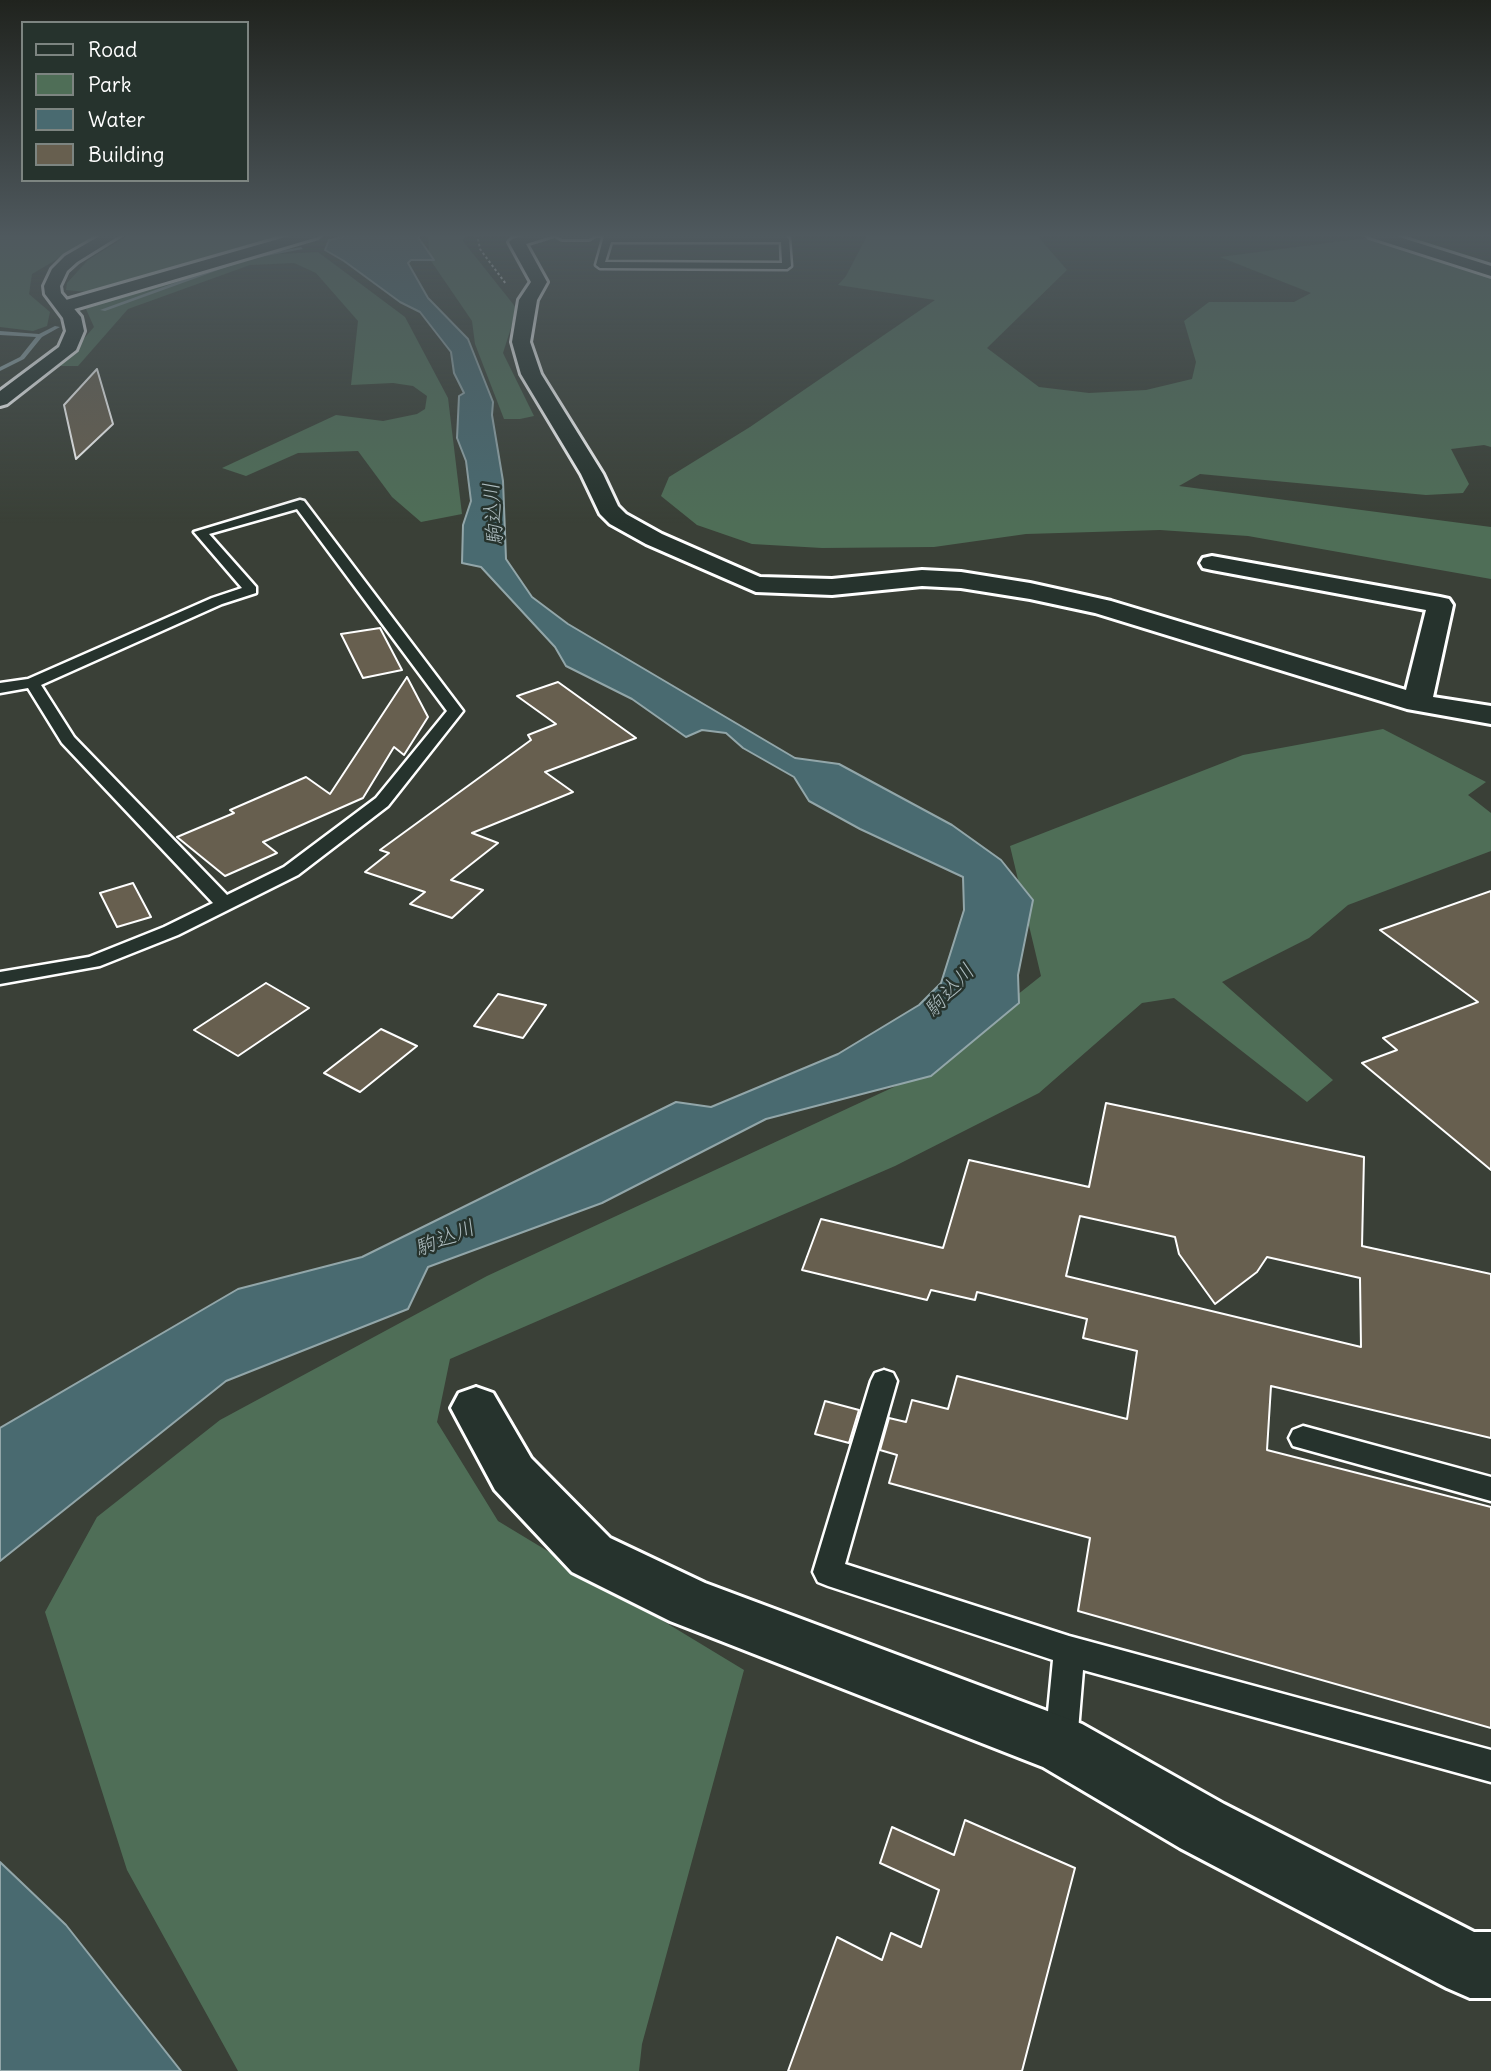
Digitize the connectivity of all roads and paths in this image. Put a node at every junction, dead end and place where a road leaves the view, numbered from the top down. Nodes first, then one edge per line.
1 (75, 331) edge
2 (523, 331) edge
3 (0, 400) edge
4 (1212, 563) dead end
5 (32, 683) junction
6 (0, 688) edge
7 (1417, 703) junction
8 (1491, 715) edge
9 (225, 904) junction
10 (0, 978) edge
11 (884, 1381) dead end
12 (476, 1408) dead end
13 (1303, 1438) dead end
14 (1491, 1489) edge
15 (1069, 1651) junction
16 (1061, 1745) junction
17 (1491, 1766) edge
18 (1491, 1965) edge

1 - 3 street
2 - 7 street
4 - 7 street
5 - 6 lane
5 - 9 lane
5 - 9 lane
7 - 8 street
9 - 10 lane
11 - 15 lane
12 - 16 street
13 - 14 lane
15 - 16 lane
15 - 17 lane
16 - 18 street

